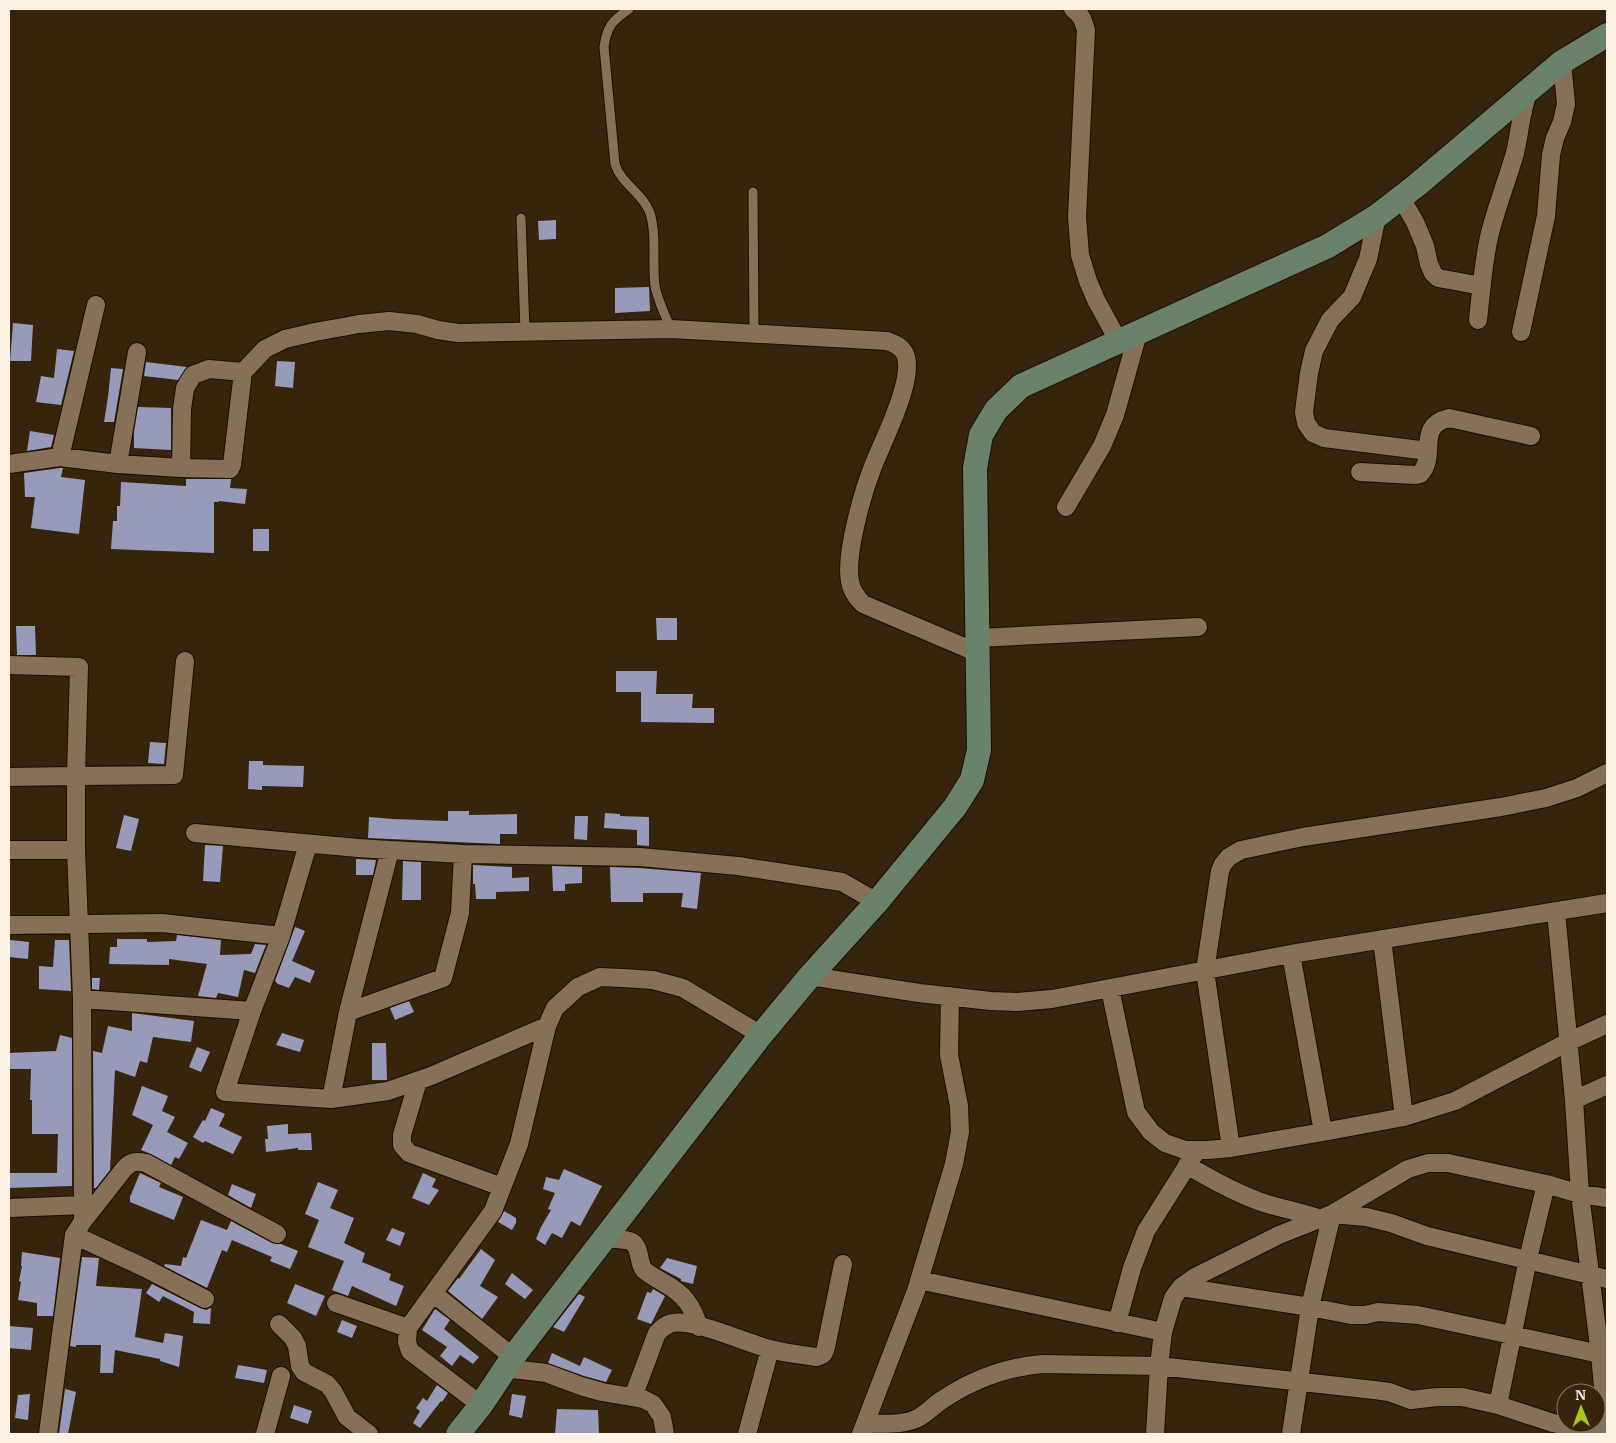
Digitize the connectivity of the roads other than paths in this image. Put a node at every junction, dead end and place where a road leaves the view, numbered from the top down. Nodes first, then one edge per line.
1 (629, 9) edge
2 (1072, 9) edge
3 (1607, 35) edge
4 (1562, 62) junction
5 (1529, 89) junction
6 (753, 192) dead end
7 (1401, 198) junction
8 (1377, 216) junction
9 (521, 218) dead end
10 (1482, 286) junction
11 (96, 305) dead end
12 (1478, 320) dead end
13 (671, 329) junction
14 (525, 331) junction
15 (1521, 332) dead end
16 (754, 334) junction
17 (1129, 337) junction
18 (138, 352) dead end
19 (244, 372) junction
20 (1531, 436) dead end
21 (1428, 451) junction
22 (60, 457) junction
23 (9, 464) edge
24 (118, 464) junction
25 (181, 468) junction
26 (1360, 472) dead end
27 (1066, 506) dead end
28 (1198, 626) dead end
29 (978, 646) junction
30 (185, 661) dead end
31 (9, 665) edge
32 (1607, 774) edge
33 (76, 776) junction
34 (9, 777) edge
35 (194, 833) dead end
36 (308, 844) junction
37 (9, 850) edge
38 (76, 850) junction
39 (390, 850) junction
40 (463, 854) junction
41 (877, 902) junction
42 (1607, 903) edge
43 (1556, 912) junction
44 (9, 925) edge
45 (79, 925) junction
46 (281, 936) junction
47 (1382, 939) junction
48 (1291, 954) junction
49 (1205, 971) junction
50 (810, 976) junction
51 (1110, 989) junction
52 (950, 996) junction
53 (82, 999) junction
54 (252, 1011) junction
55 (348, 1012) junction
56 (1607, 1024) edge
57 (546, 1026) junction
58 (761, 1035) junction
59 (1568, 1042) junction
60 (418, 1081) junction
61 (1607, 1085) edge
62 (331, 1099) junction
63 (1574, 1100) junction
64 (1404, 1118) junction
65 (1323, 1132) junction
66 (1231, 1148) junction
67 (1197, 1150) junction
68 (1187, 1166) junction
69 (1546, 1184) junction
70 (502, 1187) junction
71 (1580, 1194) junction
72 (1607, 1198) edge
73 (9, 1208) edge
74 (1326, 1217) junction
75 (80, 1220) junction
76 (277, 1234) dead end
77 (605, 1238) junction
78 (1528, 1259) junction
79 (843, 1264) dead end
80 (1590, 1274) junction
81 (1607, 1279) edge
82 (919, 1280) junction
83 (1181, 1287) junction
84 (434, 1294) junction
85 (205, 1299) dead end
86 (336, 1303) dead end
87 (1310, 1307) junction
88 (1117, 1322) junction
89 (279, 1324) dead end
90 (699, 1327) junction
91 (408, 1328) junction
92 (1163, 1332) junction
93 (1513, 1336) junction
94 (770, 1349) junction
95 (1600, 1354) junction
96 (509, 1363) junction
97 (1159, 1366) junction
98 (281, 1376) dead end
99 (1299, 1382) junction
100 (1603, 1383) edge
101 (633, 1397) junction
102 (481, 1405) junction
103 (1498, 1405) junction
104 (1606, 1409) edge
105 (863, 1429) edge
106 (1607, 1429) edge
107 (48, 1434) edge
108 (265, 1434) edge
109 (369, 1434) edge
110 (458, 1434) edge
111 (665, 1434) edge
112 (747, 1434) edge
113 (1155, 1434) edge
114 (1291, 1434) edge

1 - 13 lane
2 - 17 street
3 - 4 street
4 - 5 street
4 - 15 street
5 - 7 street
5 - 10 street
6 - 16 lane
7 - 8 street
7 - 10 street
8 - 17 street
8 - 21 street
9 - 14 lane
10 - 12 street
11 - 22 street
13 - 14 street
13 - 16 street
14 - 19 street
16 - 29 street
17 - 27 street
17 - 29 street
18 - 24 street
19 - 25 street
19 - 25 street
20 - 21 street
21 - 26 street
22 - 23 street
22 - 24 street
24 - 25 street
28 - 29 street
29 - 41 street
30 - 33 street
31 - 33 street
32 - 49 street
33 - 34 street
33 - 38 street
35 - 36 street
36 - 39 street
36 - 46 street
37 - 38 street
38 - 45 street
39 - 40 street
39 - 55 street
40 - 41 street
40 - 55 street
41 - 50 street
42 - 43 street
43 - 47 street
43 - 59 street
44 - 45 street
45 - 46 street
45 - 53 street
46 - 54 street
47 - 48 street
47 - 64 street
48 - 49 street
48 - 65 street
49 - 51 street
49 - 66 street
50 - 52 street
50 - 58 street
51 - 52 street
51 - 67 street
52 - 82 street
53 - 54 street
53 - 75 street
54 - 62 street
55 - 62 street
56 - 59 street
57 - 58 street
57 - 60 street
57 - 70 street
58 - 77 street
59 - 63 street
59 - 64 street
60 - 62 street
60 - 70 street
61 - 63 street
63 - 71 street
64 - 65 street
65 - 66 street
66 - 67 street
67 - 68 street
68 - 74 street
68 - 88 street
69 - 71 street
69 - 74 street
69 - 78 street
70 - 84 street
71 - 72 street
71 - 80 street
73 - 75 street
74 - 78 street
74 - 83 street
74 - 87 street
75 - 76 street
75 - 85 street
75 - 107 street
77 - 90 street
77 - 96 street
78 - 80 street
78 - 93 street
79 - 94 street
80 - 81 street
80 - 95 street
82 - 88 street
82 - 105 street
83 - 87 street
83 - 92 street
84 - 91 street
84 - 96 street
86 - 91 street
87 - 93 street
87 - 99 street
88 - 92 street
89 - 109 street
90 - 94 street
90 - 101 street
91 - 102 street
92 - 97 street
93 - 95 street
93 - 103 street
94 - 112 street
95 - 100 street
96 - 101 street
96 - 102 street
97 - 99 street
97 - 105 street
97 - 113 street
98 - 108 street
99 - 103 street
99 - 114 street
101 - 111 street
102 - 110 street
103 - 106 street
104 - 106 street

